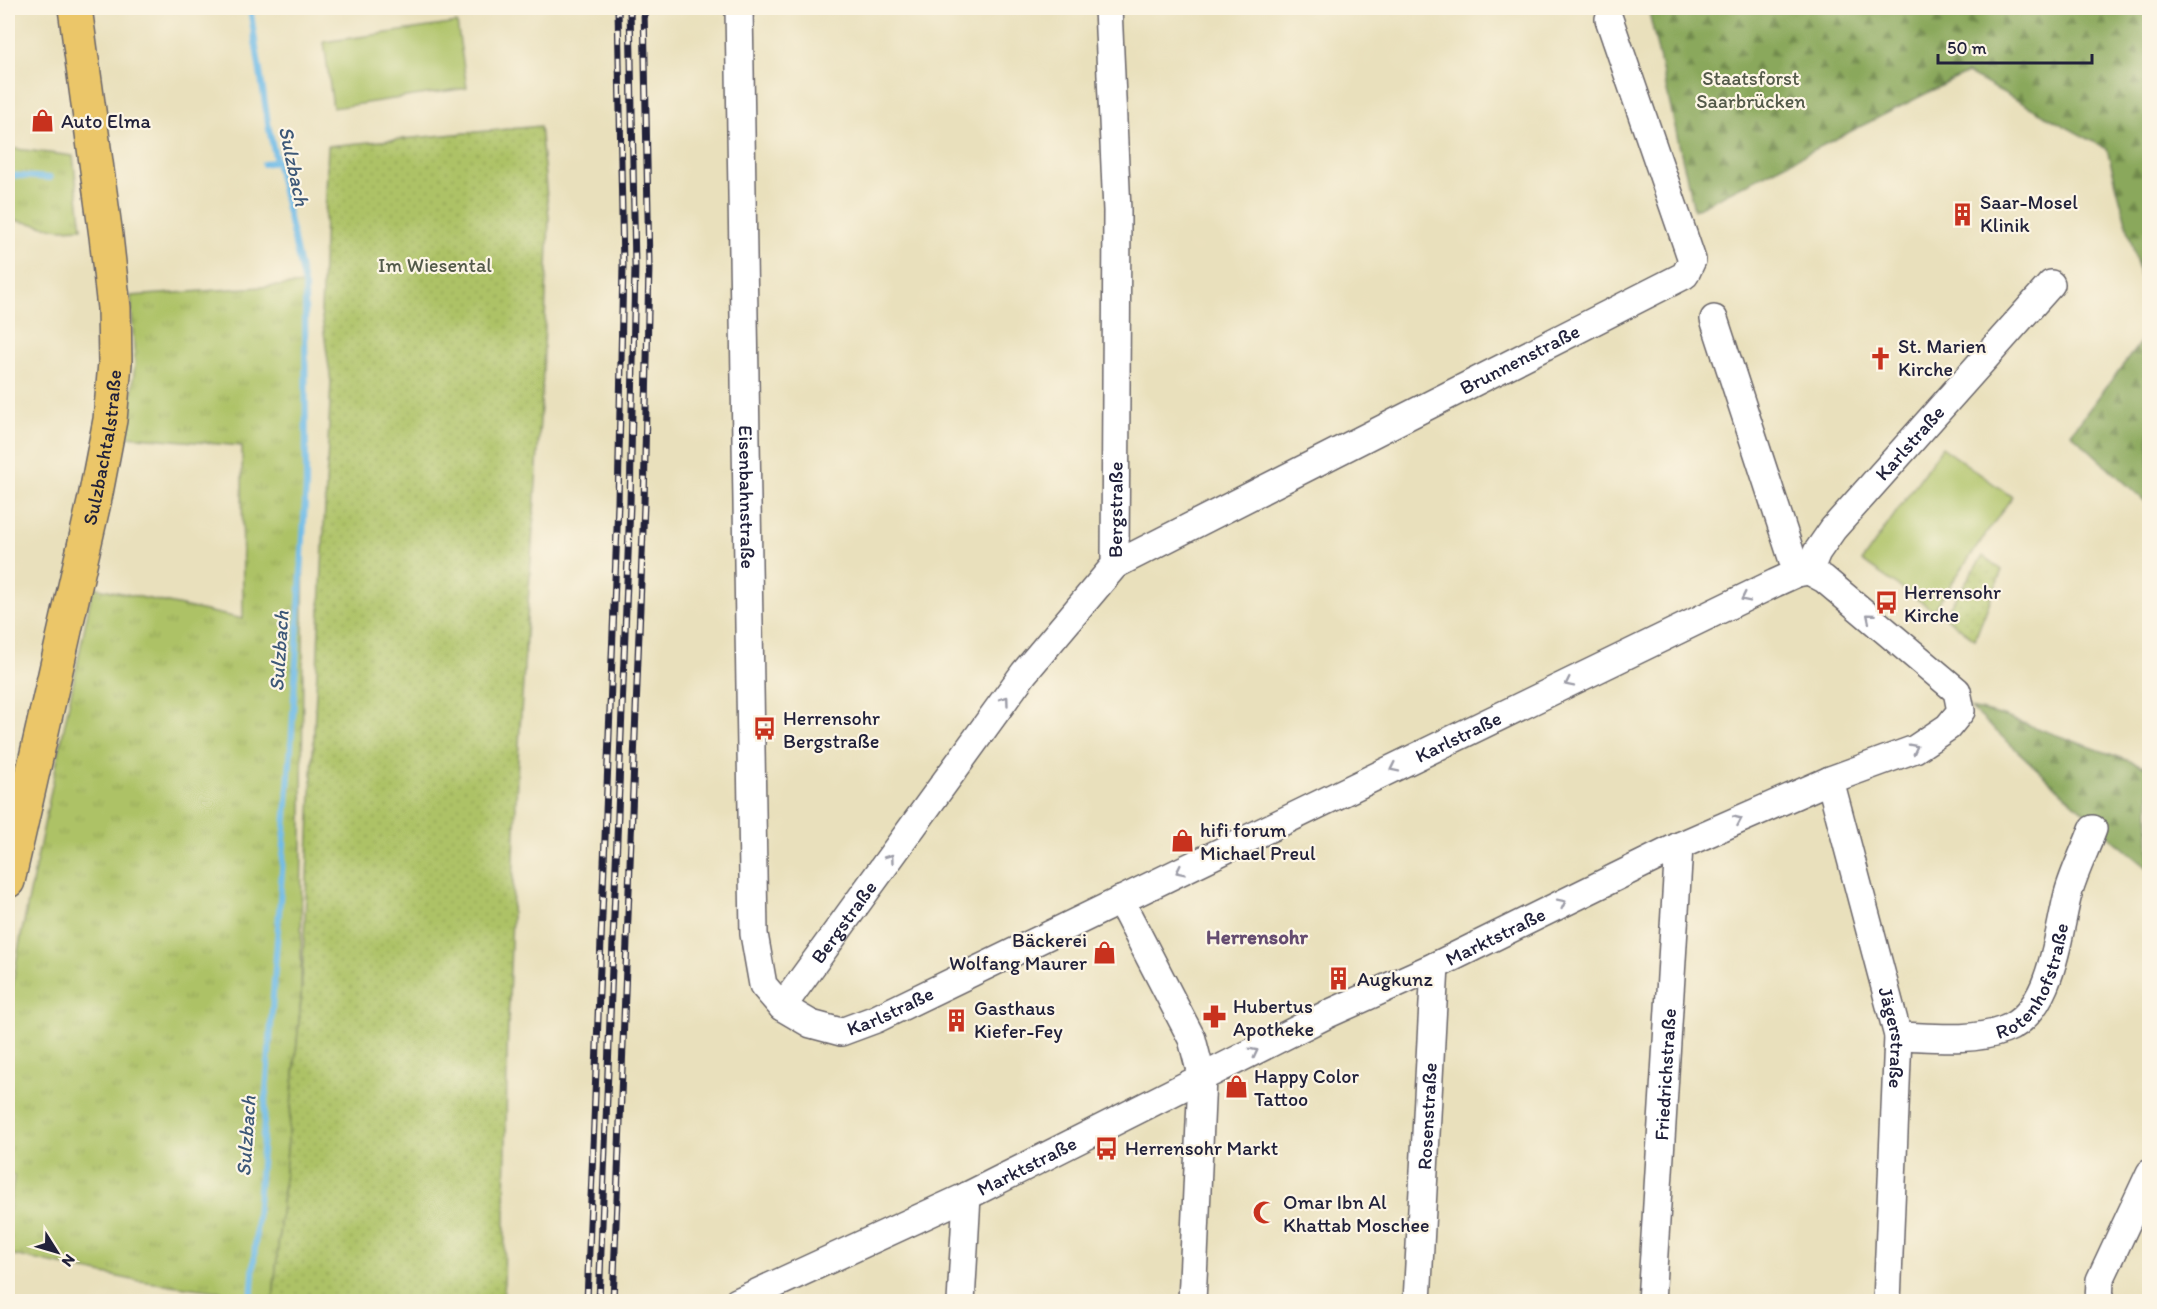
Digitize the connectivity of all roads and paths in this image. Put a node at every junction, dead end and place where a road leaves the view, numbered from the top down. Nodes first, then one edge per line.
1 (75, 8) edge
2 (740, 8) edge
3 (1108, 8) edge
4 (1609, 19) dead end
5 (2050, 284) dead end
6 (1714, 319) dead end
7 (1115, 565) junction
8 (1803, 572) junction
9 (1830, 780) junction
10 (2093, 829) dead end
11 (1679, 846) junction
12 (8, 881) edge
13 (1120, 900) junction
14 (1435, 966) junction
15 (763, 985) joint
16 (782, 1008) junction
17 (1898, 1036) junction
18 (1202, 1078) junction
19 (2150, 1173) edge
20 (967, 1196) junction
21 (737, 1302) edge
22 (961, 1302) edge
23 (1192, 1302) edge
24 (1417, 1302) edge
25 (1651, 1302) edge
26 (1887, 1302) edge
27 (2099, 1302) edge

1 - 12 main road, Sulzbachtalstraße
2 - 15 street, Eisenbahnstraße
3 - 7 street, Bergstraße
4 - 7 street, Brunnenstraße
5 - 8 street, Karlstraße
6 - 8 street
16 -> 7 street, Bergstraße
9 -> 8 street, Marktstraße
8 -> 13 street, Karlstraße
11 -> 9 street, Marktstraße
9 - 17 street, Jägerstraße
10 - 17 street, Rotenhofstraße
14 -> 11 street, Marktstraße
11 - 25 street, Friedrichstraße
13 - 16 street, Karlstraße
13 - 18 street
18 -> 14 street, Marktstraße
14 - 24 street, Rosenstraße
15 - 16 street, Karlstraße
17 - 26 street, Jägerstraße
18 - 20 street, Marktstraße
18 - 23 street
19 - 27 street
20 - 21 street, Marktstraße
20 - 22 street

